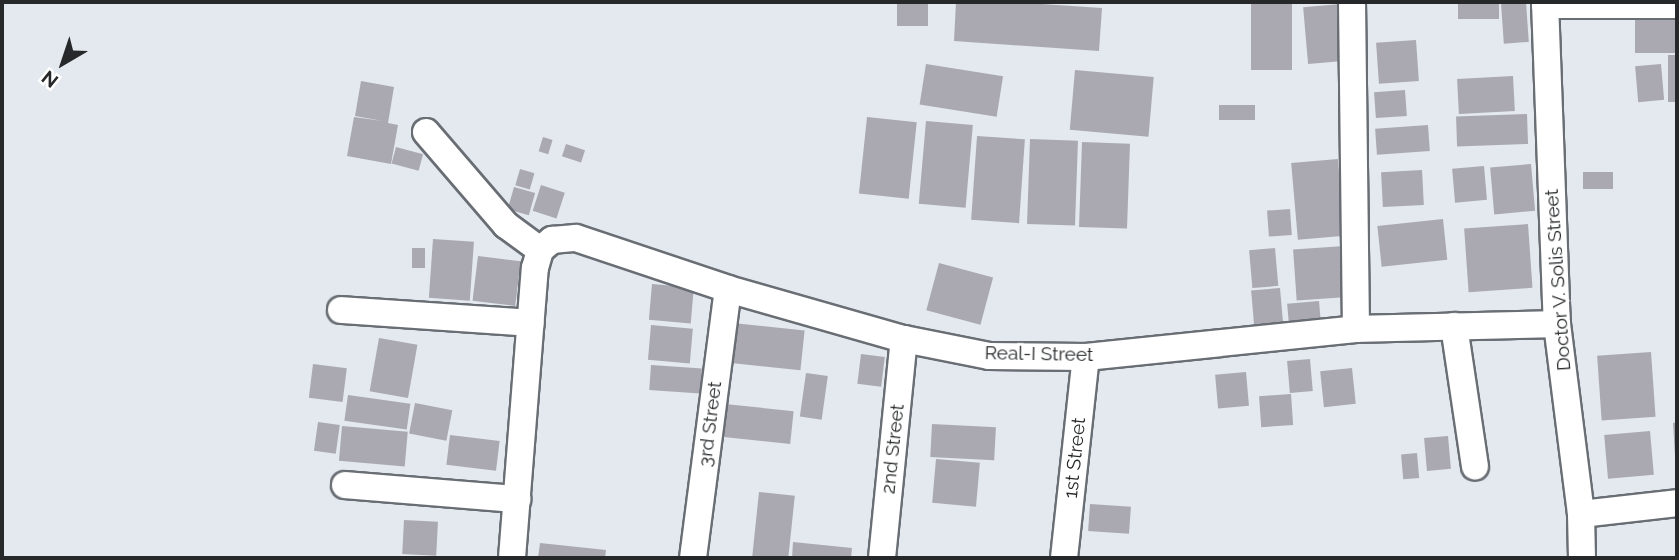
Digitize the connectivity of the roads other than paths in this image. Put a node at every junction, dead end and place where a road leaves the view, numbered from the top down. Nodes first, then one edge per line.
1 (1352, 2) edge
2 (1545, 3) edge
3 (1677, 5) edge
4 (426, 132) dead end
5 (540, 250) junction
6 (728, 289) junction
7 (341, 310) dead end
8 (531, 323) junction
9 (1557, 324) junction
10 (1454, 326) junction
11 (1356, 329) junction
12 (904, 340) junction
13 (1086, 357) junction
14 (1475, 466) dead end
15 (345, 485) dead end
16 (517, 499) junction
17 (1677, 503) edge
18 (1581, 514) junction
19 (512, 558) edge
20 (693, 558) edge
21 (882, 558) edge
22 (1064, 558) edge
23 (1582, 558) edge

1 - 11 street
2 - 3 street
2 - 9 street, Doctor V. Solis Street
4 - 5 street
5 - 6 street, Real-I Street
5 - 8 street
6 - 12 street, Real-I Street
6 - 20 street, 3rd Street
7 - 8 street
8 - 16 street
9 - 10 street, Real-I Street
9 - 18 street, Doctor V. Solis Street
10 - 11 street, Real-I Street
10 - 14 street
11 - 13 street, Real-I Street
12 - 13 street, Real-I Street
12 - 21 street, 2nd Street
13 - 22 street, 1st Street
15 - 16 street
16 - 19 street
17 - 18 street
18 - 23 street, Doctor V. Solis Street

